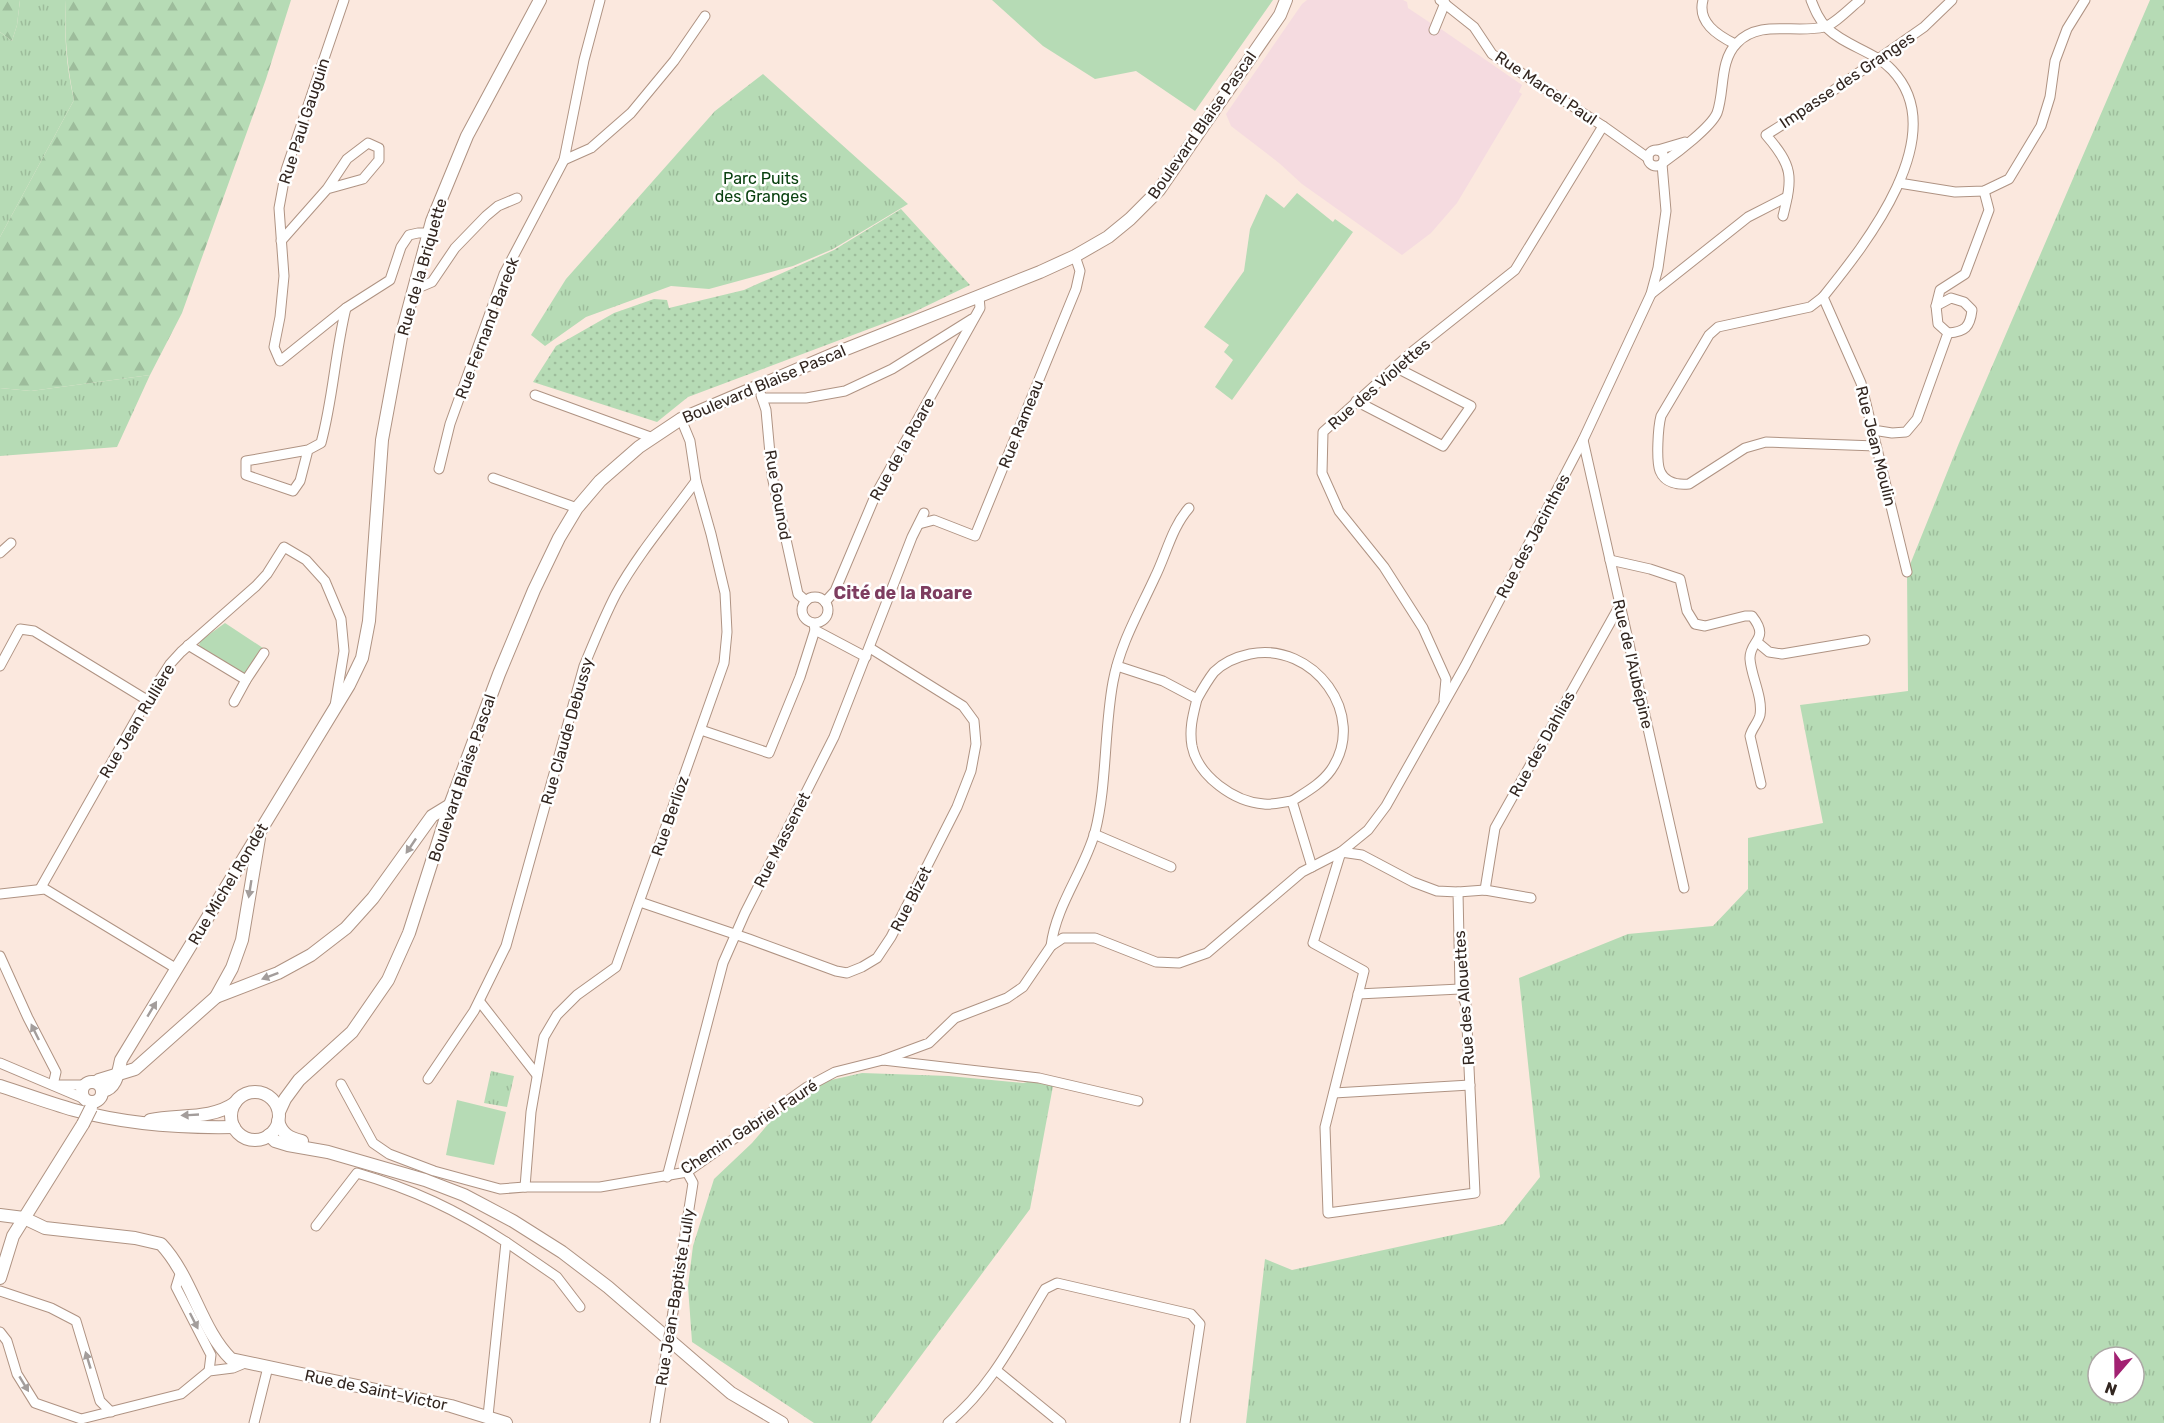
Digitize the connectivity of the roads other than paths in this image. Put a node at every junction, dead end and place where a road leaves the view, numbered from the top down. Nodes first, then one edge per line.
1 (344, 0) edge
2 (540, 0) edge
3 (600, 0) edge
4 (1287, 0) edge
5 (1298, 0) edge
6 (1703, 0) edge
7 (1811, 0) edge
8 (1860, 0) edge
9 (1952, 0) edge
10 (2085, 0) edge
11 (1443, 2) edge
12 (1280, 15) junction
13 (705, 16) dead end
14 (1826, 27) junction
15 (1434, 30) dead end
16 (1736, 44) junction
17 (1878, 59) junction
18 (1602, 126) junction
19 (565, 157) junction
20 (1656, 158) junction
21 (1899, 183) junction
22 (327, 189) junction
23 (1984, 191) junction
24 (1787, 197) junction
25 (518, 198) dead end
26 (1783, 216) dead end
27 (429, 233) junction
28 (282, 241) junction
29 (1075, 256) junction
30 (413, 290) junction
31 (1651, 294) junction
32 (979, 297) junction
33 (1823, 297) junction
34 (1936, 306) junction
35 (346, 308) junction
36 (974, 318) junction
37 (1948, 333) junction
38 (1395, 367) junction
39 (760, 393) junction
40 (535, 394) dead end
41 (1356, 401) junction
42 (681, 419) junction
43 (1873, 430) junction
44 (653, 438) junction
45 (1583, 440) junction
46 (1876, 446) junction
47 (308, 450) junction
48 (439, 470) dead end
49 (493, 478) dead end
50 (696, 481) junction
51 (577, 508) junction
52 (1189, 508) dead end
53 (924, 513) dead end
54 (919, 524) junction
55 (11, 543) dead end
56 (0, 553) edge
57 (1610, 560) junction
58 (1907, 572) dead end
59 (806, 601) junction
60 (825, 602) junction
61 (1620, 605) junction
62 (815, 627) junction
63 (1865, 640) dead end
64 (1757, 642) junction
65 (188, 645) junction
66 (264, 653) dead end
67 (868, 653) junction
68 (0, 666) edge
69 (1117, 666) junction
70 (246, 680) junction
71 (1197, 699) junction
72 (147, 700) junction
73 (234, 702) dead end
74 (1443, 705) junction
75 (334, 708) junction
76 (700, 730) junction
77 (1761, 784) dead end
78 (1292, 801) junction
79 (450, 805) junction
80 (260, 831) junction
81 (1094, 834) junction
82 (1341, 852) junction
83 (1172, 867) dead end
84 (1312, 867) junction
85 (1684, 888) dead end
86 (40, 889) junction
87 (1485, 890) junction
88 (1458, 892) junction
89 (0, 894) edge
90 (1531, 898) dead end
91 (640, 902) junction
92 (735, 935) junction
93 (1051, 946) junction
94 (0, 956) edge
95 (177, 969) junction
96 (1460, 989) junction
97 (1358, 994) junction
98 (216, 997) junction
99 (480, 1002) junction
100 (882, 1060) junction
101 (1, 1064) edge
102 (117, 1074) junction
103 (537, 1075) junction
104 (428, 1079) dead end
105 (299, 1080) junction
106 (53, 1084) junction
107 (96, 1084) junction
108 (341, 1084) dead end
109 (1470, 1085) junction
110 (0, 1086) edge
111 (1334, 1092) junction
112 (263, 1094) junction
113 (1137, 1101) dead end
114 (89, 1103) junction
115 (235, 1103) junction
116 (278, 1117) junction
117 (143, 1121) junction
118 (234, 1127) junction
119 (269, 1136) junction
120 (687, 1172) junction
121 (667, 1177) junction
122 (424, 1180) junction
123 (525, 1187) junction
124 (0, 1215) edge
125 (24, 1218) junction
126 (316, 1226) dead end
127 (506, 1242) junction
128 (181, 1271) junction
129 (0, 1278) edge
130 (0, 1291) edge
131 (580, 1306) dead end
132 (0, 1332) edge
133 (245, 1363) junction
134 (267, 1367) junction
135 (996, 1370) junction
136 (209, 1371) junction
137 (111, 1412) junction
138 (488, 1416) junction
139 (254, 1423) edge
140 (506, 1423) edge
141 (655, 1423) edge
142 (782, 1423) edge
143 (948, 1423) edge
144 (1061, 1423) edge
145 (1185, 1423) edge

1 - 28 street, Rue Paul Gauguin
2 - 27 main road, Rue de la Briquette
3 - 19 street, Rue Fernand Bareck
4 - 12 main road, Boulevard Blaise Pascal
5 - 12 main road, Boulevard Blaise Pascal
6 - 16 street
7 - 14 street
8 - 14 street
9 - 17 street, Impasse des Granges
10 - 23 street
11 - 15 street
11 - 18 street, Rue Marcel Paul
12 - 29 main road, Boulevard Blaise Pascal
13 - 19 street
14 - 16 street
14 - 17 street
16 - 20 street, Rue Marcel Paul
17 - 21 street
17 - 24 street, Impasse des Granges
18 - 20 street, Rue Marcel Paul
18 - 38 street, Rue des Violettes
19 - 48 street, Rue Fernand Bareck
20 - 31 street, Rue des Jacinthes
21 - 23 street
21 - 33 street
22 - 22 street
22 - 28 street
23 - 34 street
24 - 26 street, Impasse des Granges
24 - 31 street
25 - 30 street
27 - 30 main road, Rue de la Briquette
27 - 35 street, Rue Paul Gauguin
28 - 35 street, Rue Paul Gauguin
29 - 32 main road, Boulevard Blaise Pascal
29 - 54 street, Rue Rameau
30 - 75 main road, Rue de la Briquette
31 - 45 street, Rue des Jacinthes
32 - 36 street, Rue de la Roare
32 - 39 main road, Boulevard Blaise Pascal
33 - 43 street, Rue Jean Moulin
33 - 46 street
34 - 37 street
34 - 37 street
35 - 47 street
36 - 39 street, Boulevard Blaise Pascal
36 - 60 street, Rue de la Roare
37 - 43 street
38 - 41 street, Rue des Violettes
38 - 41 street
39 - 42 main road, Boulevard Blaise Pascal
39 - 59 street, Rue Gounod
40 - 44 street
41 - 74 street, Rue des Violettes
42 - 44 main road, Boulevard Blaise Pascal
42 - 50 street, Rue Berlioz
43 - 46 street, Rue Jean Moulin
44 - 51 main road, Boulevard Blaise Pascal
45 - 57 street, Rue de l'Aubépine
45 - 74 street, Rue des Jacinthes
46 - 58 street, Rue Jean Moulin
47 - 47 street
49 - 51 street
50 - 76 street, Rue Berlioz
50 - 99 street, Rue Claude Debussy
51 - 79 main road, Boulevard Blaise Pascal
52 - 69 street
53 - 54 street, Rue Massenet
54 - 67 street, Rue Massenet
55 - 56 street
57 - 61 street, Rue de l'Aubépine
57 - 64 street
59 - 60 street
59 - 62 street
60 - 62 street, Rue de la Roare
61 - 85 street, Rue de l'Aubépine
61 - 87 street, Rue des Dahlias
62 - 67 street, Rue Bizet
62 - 76 street, Rue de la Roare
63 - 64 street
64 - 77 street
65 - 70 street
65 - 72 street, Rue Jean Rullière
65 - 75 street, Rue Jean Rullière
66 - 70 street
67 - 92 street, Rue Massenet
67 - 92 street, Rue Bizet
68 - 72 street
69 - 71 street
69 - 81 street
70 - 73 street
71 - 78 street
71 - 78 street
72 - 86 street, Rue Jean Rullière
74 - 82 street, Rue des Jacinthes
75 - 80 main road, Rue Michel Rondet
76 - 91 street, Rue Berlioz
78 - 84 street
79 -> 98 main road
79 - 105 main road, Boulevard Blaise Pascal
80 - 95 main road, Rue Michel Rondet
80 -> 98 main road
81 - 83 street
81 - 93 street
82 - 84 street, Rue des Jacinthes
82 - 88 street
82 - 97 street
84 - 93 street, Rue des Jacinthes
86 - 89 street
86 - 95 street
87 - 88 street
87 - 90 street
88 - 96 street, Rue des Alouettes
91 - 92 street, Rue Bizet
91 - 103 street, Rue Berlioz
92 - 121 street, Rue Massenet
93 - 100 street
106 -> 94 street
102 -> 95 main road, Rue Michel Rondet
96 - 97 street
96 - 109 street, Rue des Alouettes
97 - 111 street
98 - 102 main road
99 - 103 street
99 - 104 street, Rue Claude Debussy
100 - 113 street, Chemin Gabriel Fauré
100 - 120 street, Chemin Gabriel Fauré
101 - 106 street
102 - 107 main road
103 - 123 street, Rue Berlioz
105 - 112 main road, Boulevard Blaise Pascal
105 - 116 main road, Boulevard Blaise Pascal
106 - 107 street
106 - 114 street
107 - 114 main road
107 - 114 main road
108 - 123 street, Chemin Gabriel Fauré
109 - 111 street
109 - 111 street, Rue des Alouettes
110 - 117 main road
112 - 115 main road
112 - 116 main road
114 - 125 main road, bridge
115 -> 117 main road
115 - 118 main road
116 - 119 main road
116 - 122 main road
117 - 118 main road
118 - 119 main road
119 - 122 main road
120 - 121 street, Chemin Gabriel Fauré
120 - 141 street, Rue Jean-Baptiste Lully, bridge
121 - 123 street, Chemin Gabriel Fauré
122 - 142 main road
124 - 125 main road, Rue de Saint-Victor
125 - 128 main road, Rue de Saint-Victor
125 - 129 main road
126 - 127 street
127 - 131 street
127 - 138 street
128 - 133 main road, Rue de Saint-Victor
128 -> 136 street
137 -> 130 street
132 -> 137 street
133 - 134 main road, Rue de Saint-Victor
133 - 136 street
134 - 138 main road, Rue de Saint-Victor
134 - 139 street
135 - 143 street
135 - 144 street
135 - 145 street
136 - 137 street
138 - 140 main road, Rue de Saint-Victor

